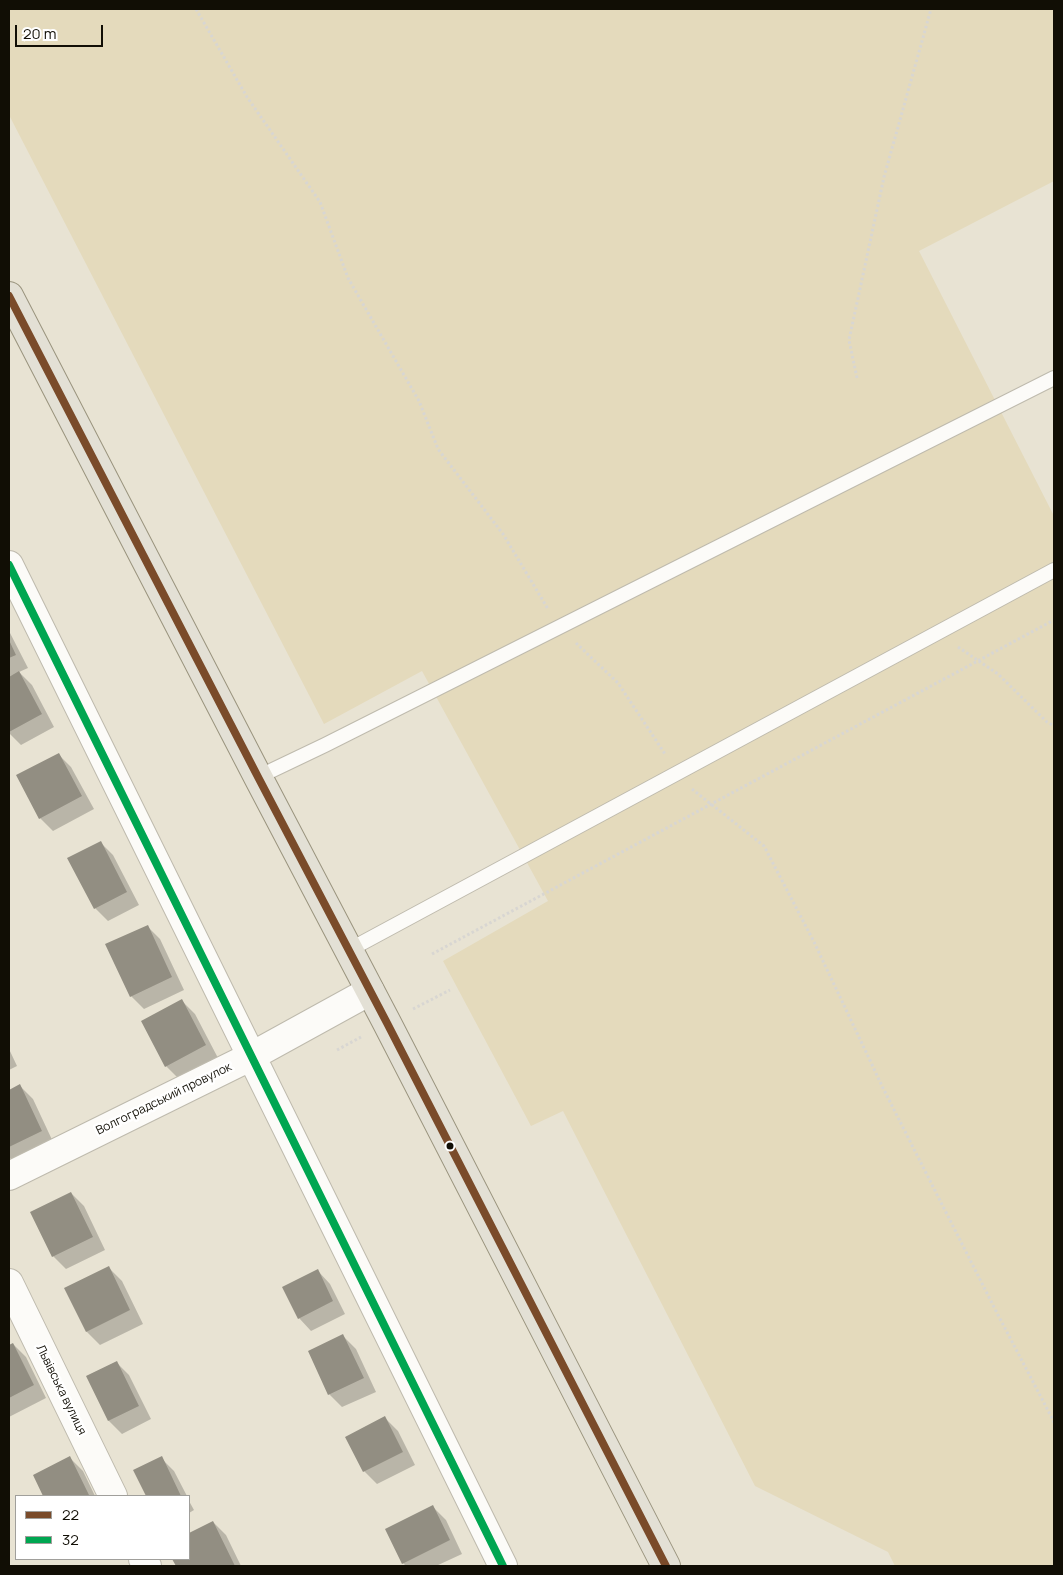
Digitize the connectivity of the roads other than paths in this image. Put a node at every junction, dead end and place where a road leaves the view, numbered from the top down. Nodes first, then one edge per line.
1 (9, 296) edge
2 (1054, 378) edge
3 (9, 565) edge
4 (1054, 570) edge
5 (258, 777) junction
6 (349, 950) junction
7 (370, 991) junction
8 (250, 1056) junction
9 (9, 1176) edge
10 (9, 1283) edge
11 (112, 1495) edge
12 (503, 1566) edge
13 (666, 1566) edge

1 - 5 main road
2 - 5 lane
3 - 8 street
4 - 6 lane
5 - 6 main road
6 - 7 main road
7 - 8 street, Волгоградський провулок
7 - 13 main road
8 - 9 street, Волгоградський провулок
8 - 12 street
10 - 11 street, Львівська вулиця

